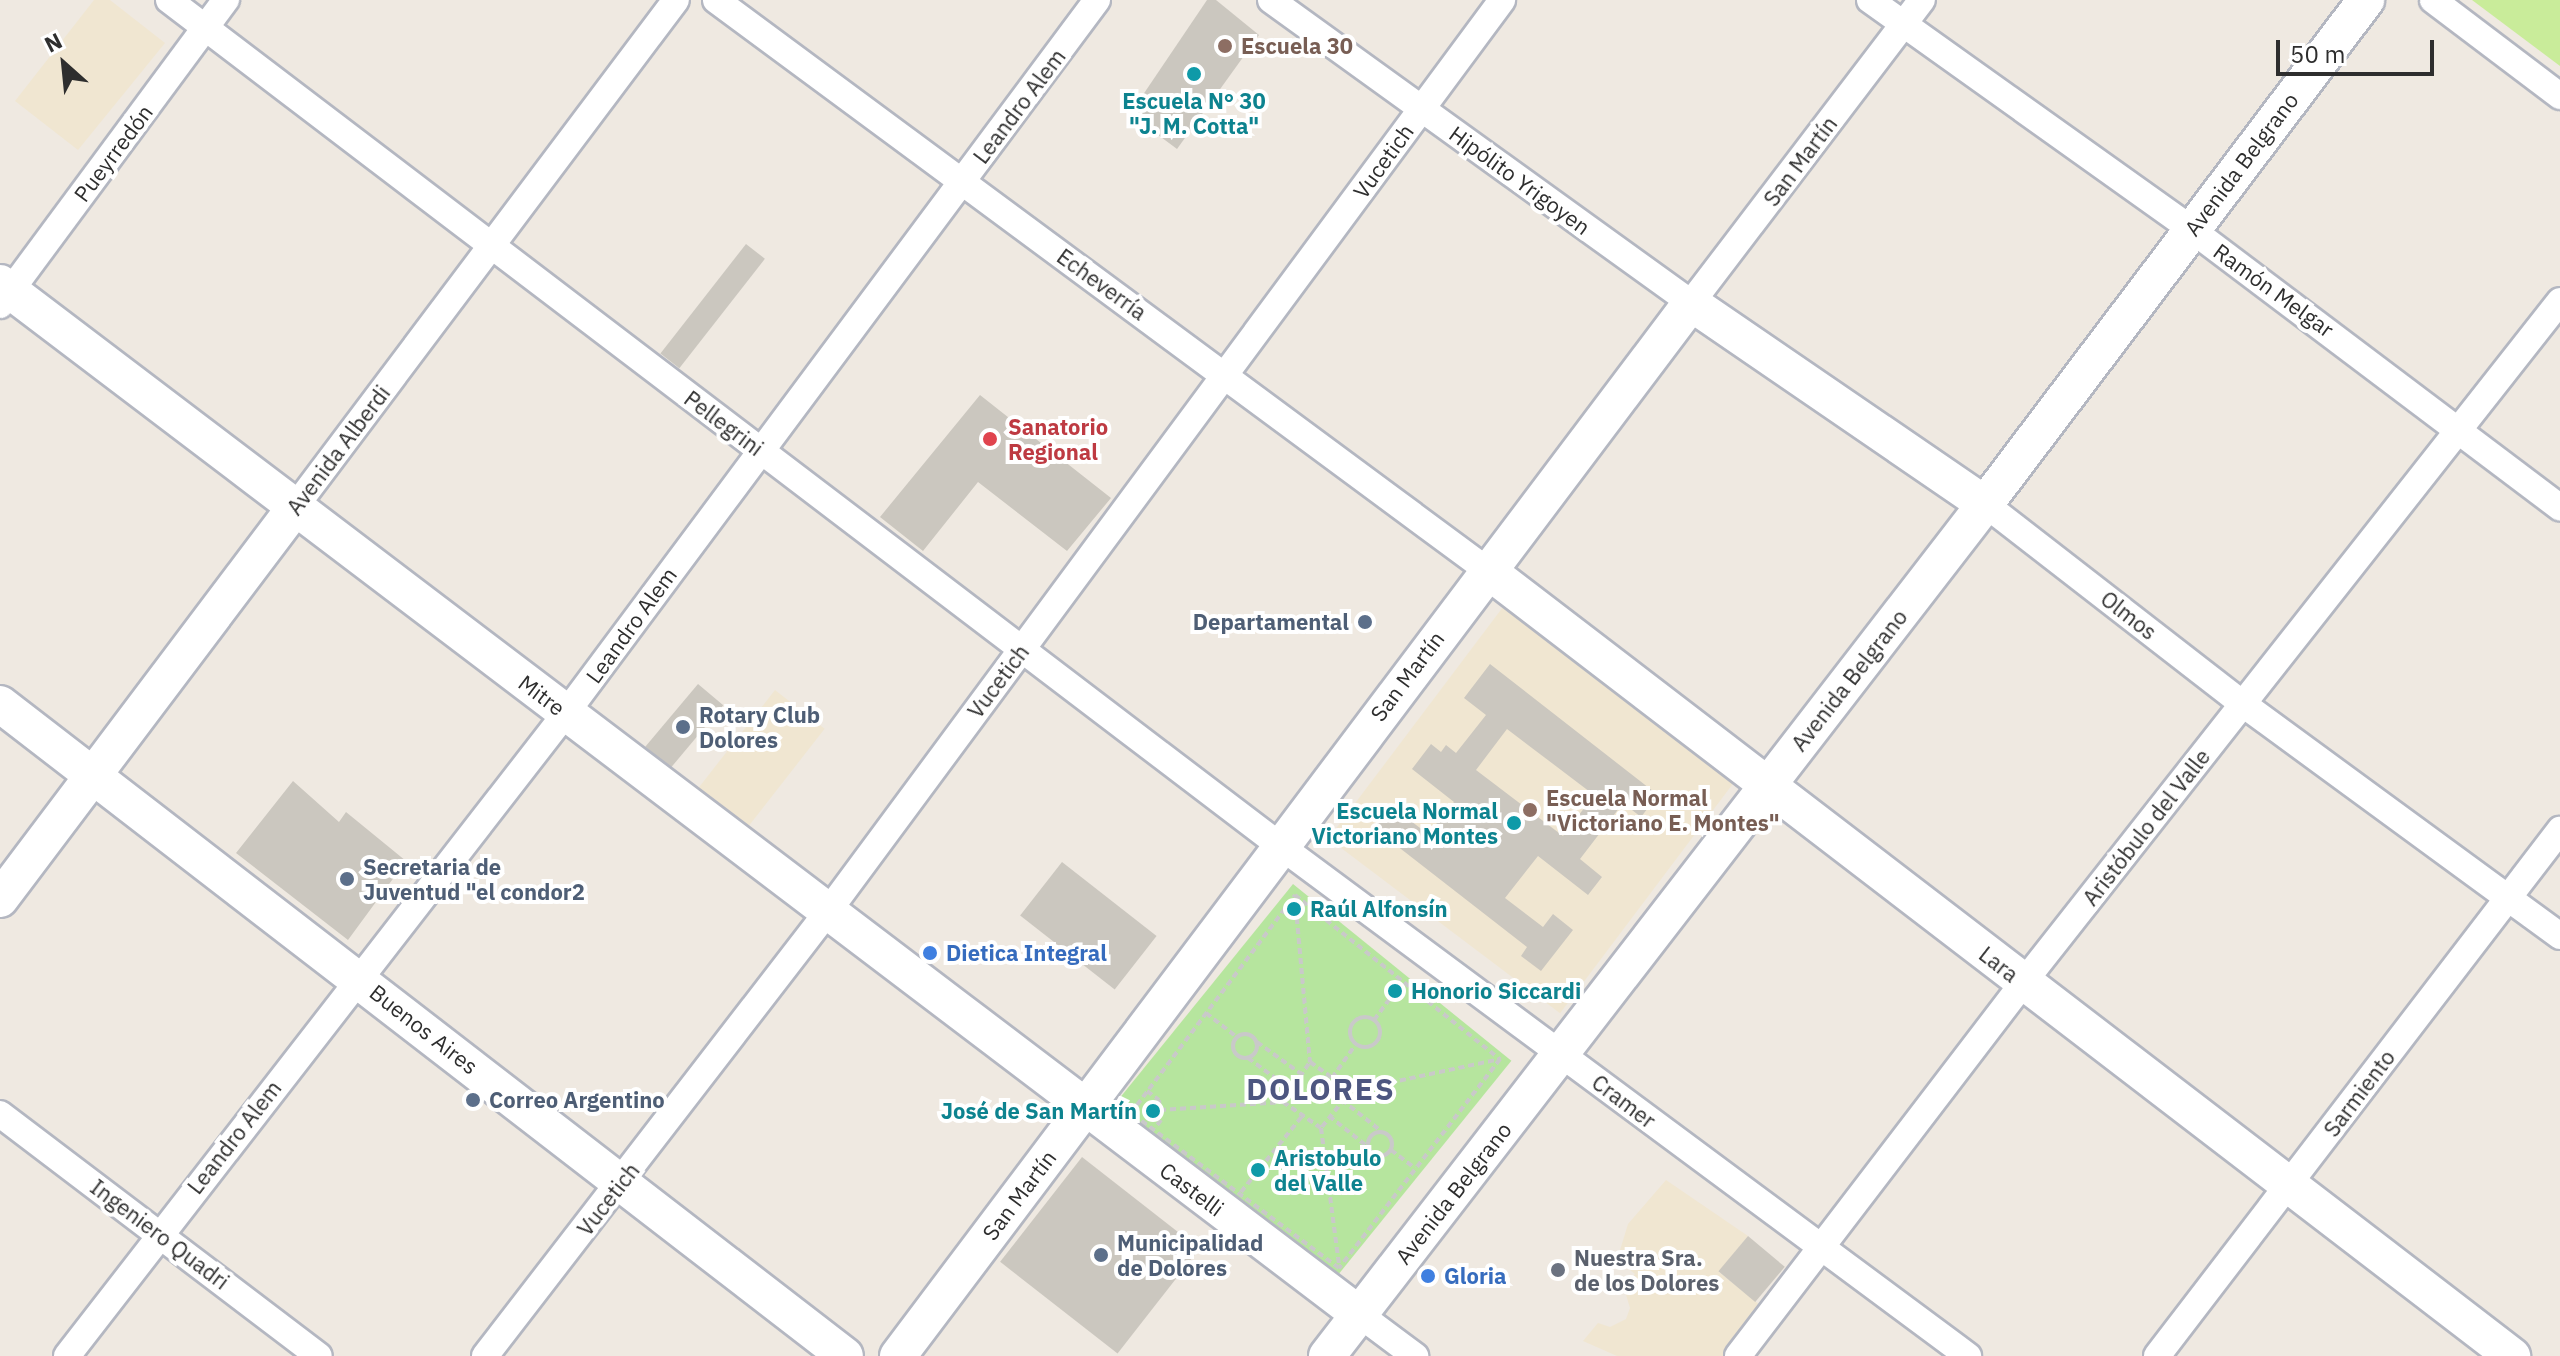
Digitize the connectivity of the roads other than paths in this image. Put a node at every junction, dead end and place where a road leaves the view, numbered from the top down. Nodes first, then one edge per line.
1 (169, 0) edge
2 (226, 0) edge
3 (676, 0) edge
4 (716, 0) edge
5 (1097, 0) edge
6 (1271, 0) edge
7 (1502, 0) edge
8 (1870, 0) edge
9 (1922, 0) edge
10 (2366, 0) edge
11 (2433, 0) edge
12 (1904, 23) junction
13 (206, 28) junction
14 (2560, 96) edge
15 (1421, 108) junction
16 (962, 182) junction
17 (2192, 230) junction
18 (491, 245) junction
19 (4, 293) edge
20 (2560, 301) edge
21 (1691, 303) junction
22 (1228, 376) junction
23 (2460, 428) junction
24 (759, 449) junction
25 (1985, 504) junction
26 (295, 507) junction
27 (2560, 507) edge
28 (1487, 570) junction
29 (1022, 649) junction
30 (0, 704) edge
31 (2243, 704) junction
32 (566, 713) junction
33 (93, 775) junction
34 (1767, 785) junction
35 (2560, 830) edge
36 (1279, 845) junction
37 (0, 899) edge
38 (2507, 899) junction
39 (829, 910) junction
40 (2560, 936) edge
41 (358, 977) junction
42 (2023, 983) junction
43 (1561, 1054) junction
44 (1083, 1108) junction
45 (0, 1114) edge
46 (2289, 1184) junction
47 (620, 1185) junction
48 (161, 1232) junction
49 (1822, 1247) junction
50 (1360, 1315) junction
51 (67, 1356) edge
52 (319, 1356) edge
53 (485, 1356) edge
54 (845, 1356) edge
55 (898, 1356) edge
56 (1327, 1356) edge
57 (1415, 1356) edge
58 (1738, 1356) edge
59 (1968, 1356) edge
60 (2157, 1356) edge
61 (2512, 1356) edge

1 - 13 street, Pellegrini
2 - 13 street, Pueyrredón
3 - 18 street, Avenida Alberdi
4 - 16 street, Echeverría
5 - 16 street, Leandro Alem
6 - 15 street, Hipólito Yrigoyen
7 - 15 street, Vucetich
8 - 12 street, Ramón Melgar
9 - 12 street, San Martín
10 - 17 main road, Avenida Belgrano
11 - 14 street
12 - 17 street, Ramón Melgar
12 - 21 street, San Martín
13 - 18 street, Pellegrini
13 - 19 street, Pueyrredón
15 - 21 street, Hipólito Yrigoyen
15 - 22 street, Vucetich
16 - 22 street, Echeverría
16 - 24 street, Leandro Alem
17 - 23 street, Ramón Melgar
17 - 25 main road, Avenida Belgrano
18 - 24 street, Pellegrini
18 - 26 street, Avenida Alberdi
19 - 26 main road, Mitre
20 - 23 street, Aristóbulo del Valle
21 - 25 main road, Olmos
21 - 28 main road, San Martín
22 - 28 street, Echeverría
22 - 29 street, Vucetich
23 - 27 street, Ramón Melgar
23 - 31 street, Aristóbulo del Valle
24 - 29 street, Pellegrini
24 - 32 street, Leandro Alem
25 - 31 street, Olmos
25 - 34 main road, Avenida Belgrano
26 - 32 main road, Mitre
26 - 33 main road, Avenida Alberdi
28 - 34 main road, Lara
28 - 36 main road, San Martín
29 - 36 street, Pellegrini
29 - 39 street, Vucetich
30 - 33 main road, Buenos Aires
31 - 38 street, Olmos
31 - 42 street, Aristóbulo del Valle
32 - 39 main road, Mitre
32 - 41 street, Leandro Alem
33 - 37 main road, Avenida Alberdi
33 - 41 main road, Buenos Aires
34 - 42 main road, Lara
34 - 43 main road, Avenida Belgrano
35 - 38 street, Sarmiento
36 - 43 street, Cramer
36 - 44 main road, San Martín
38 - 40 street, Olmos
38 - 46 street, Sarmiento
39 - 44 main road, Mitre
39 - 47 street, Vucetich
41 - 47 main road, Buenos Aires
41 - 48 street, Leandro Alem
42 - 46 main road, Lara
42 - 49 street, Aristóbulo del Valle
43 - 49 street, Cramer
43 - 50 main road, Avenida Belgrano
44 - 50 main road, Castelli
44 - 55 main road, San Martín
45 - 48 street, Ingeniero Quadri
46 - 60 street, Sarmiento
46 - 61 main road, Lara
47 - 53 street, Vucetich
47 - 54 main road, Buenos Aires
48 - 51 street, Leandro Alem
48 - 52 street, Ingeniero Quadri
49 - 58 street, Aristóbulo del Valle
49 - 59 street, Cramer
50 - 56 main road, Avenida Belgrano
50 - 57 street, Castelli

